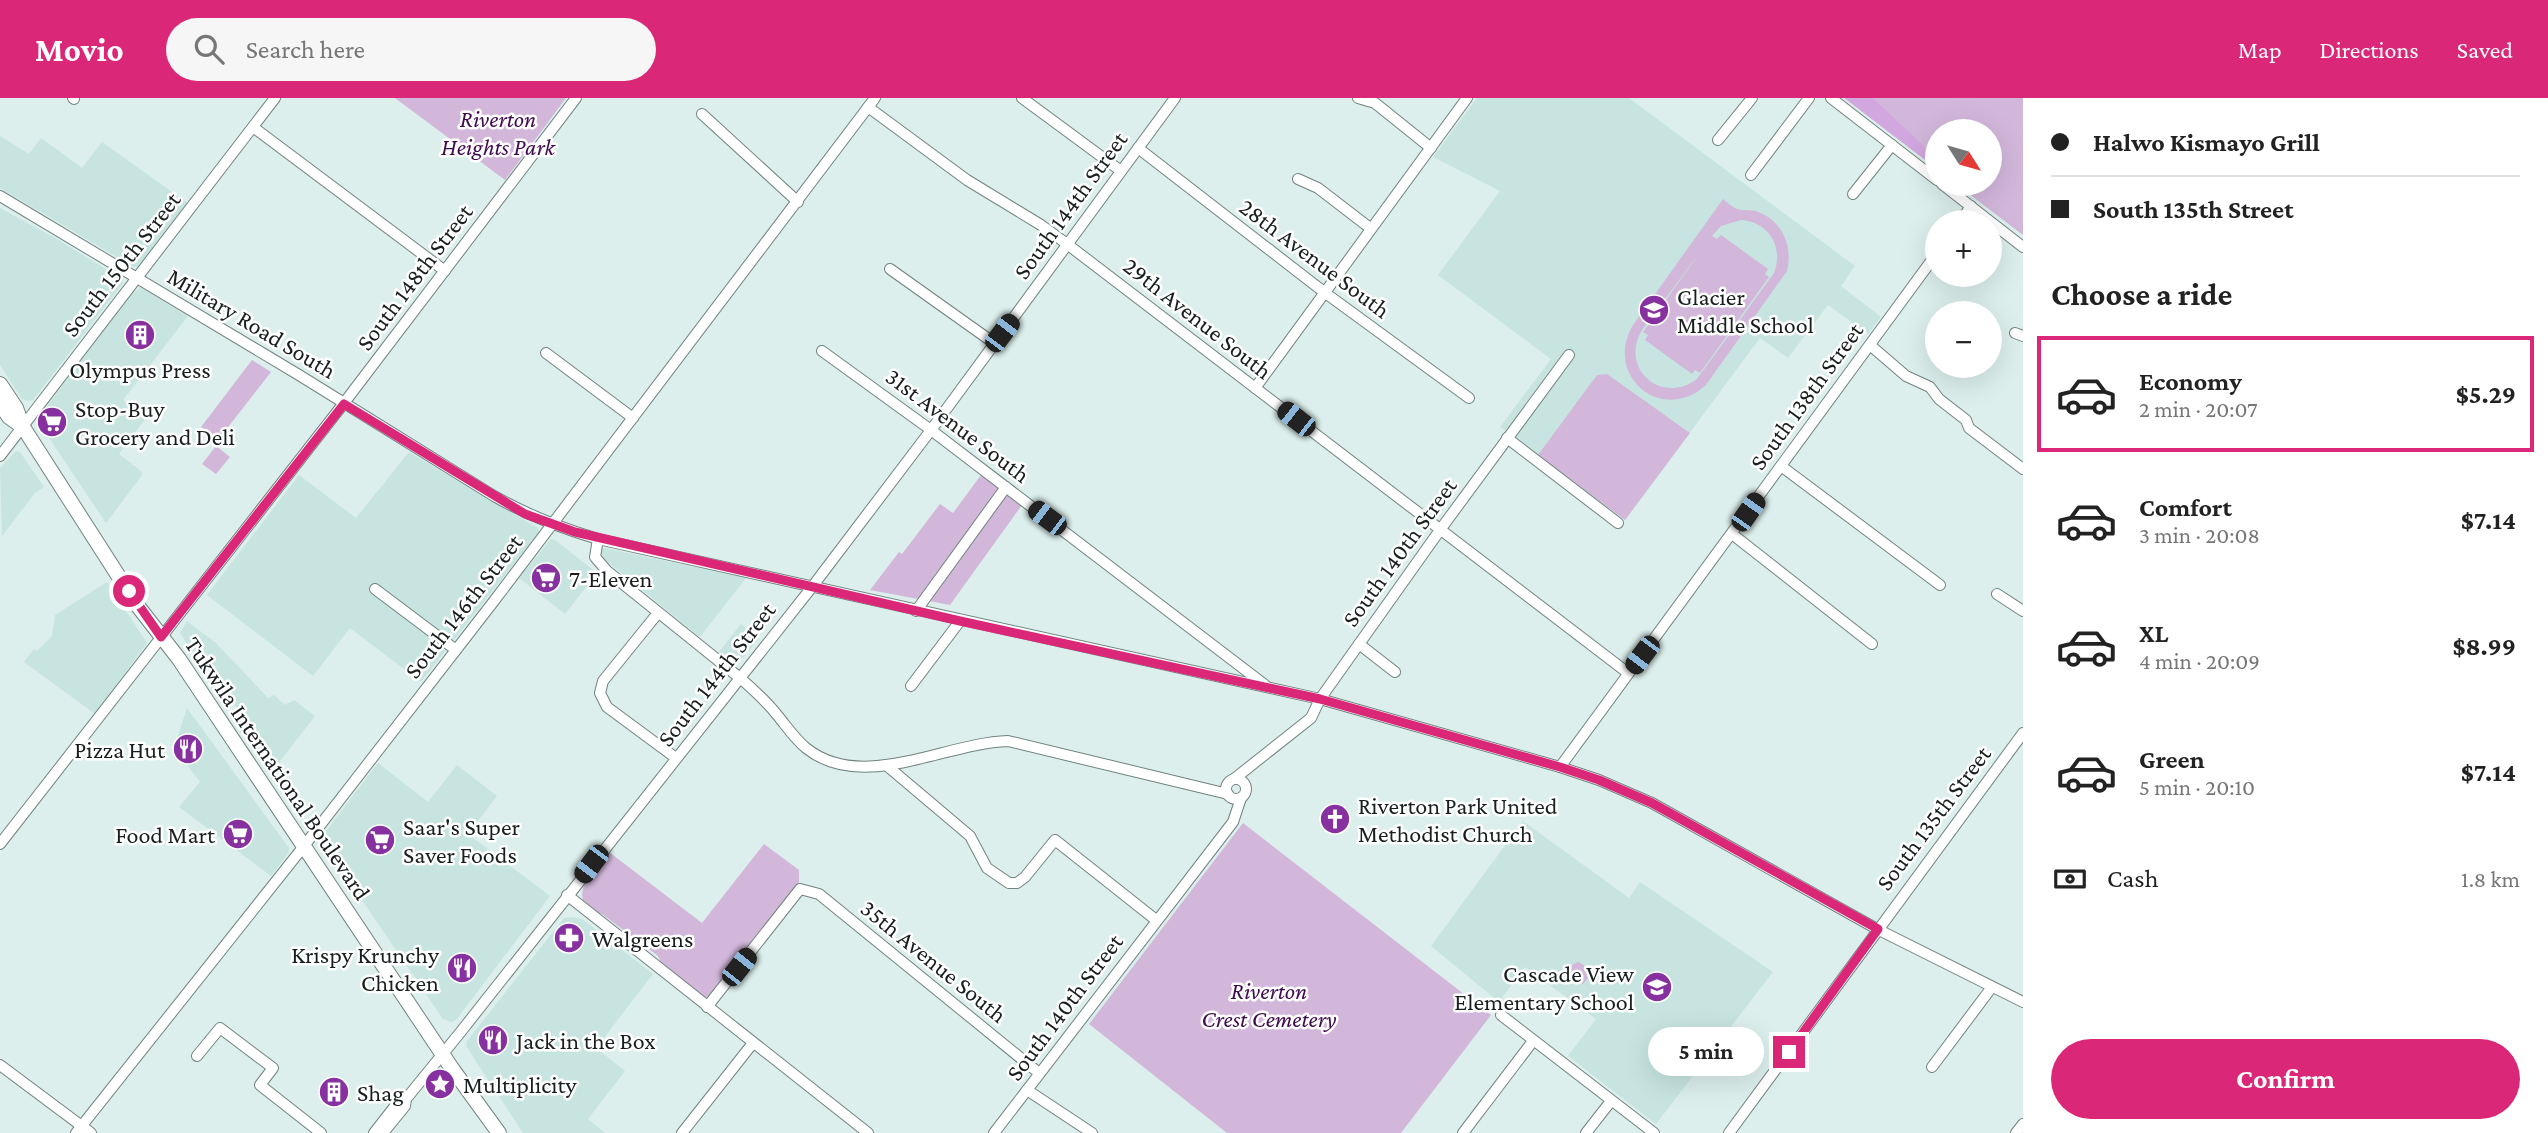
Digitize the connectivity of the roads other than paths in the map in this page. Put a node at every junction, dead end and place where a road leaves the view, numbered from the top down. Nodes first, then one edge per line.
1 (275, 98) edge
2 (576, 98) edge
3 (1022, 98) edge
4 (1175, 98) edge
5 (1359, 98) edge
6 (1467, 98) edge
7 (1752, 98) edge
8 (1809, 98) edge
9 (1831, 98) edge
10 (873, 101) edge
11 (702, 114) dead end
12 (253, 127) junction
13 (1718, 140) dead end
14 (1892, 145) junction
15 (1138, 148) junction
16 (1431, 148) junction
17 (1925, 171) edge
18 (1121, 172) junction
19 (1751, 175) dead end
20 (1298, 179) dead end
21 (1853, 194) dead end
22 (0, 196) edge
23 (1958, 196) edge
24 (798, 202) junction
25 (1971, 206) junction
26 (1968, 210) edge
27 (1370, 228) junction
28 (1067, 244) junction
29 (2023, 247) edge
30 (890, 269) dead end
31 (1925, 269) edge
32 (445, 271) junction
33 (137, 278) junction
34 (1324, 292) junction
35 (994, 343) junction
36 (1870, 345) junction
37 (822, 351) dead end
38 (547, 353) dead end
39 (1569, 355) dead end
40 (0, 384) edge
41 (1255, 388) junction
42 (1469, 398) dead end
43 (0, 404) edge
44 (344, 404) junction
45 (633, 418) junction
46 (23, 427) junction
47 (931, 430) junction
48 (1507, 438) junction
49 (0, 456) edge
50 (1781, 466) junction
51 (2023, 470) edge
52 (1006, 487) junction
53 (1618, 523) dead end
54 (552, 525) junction
55 (1440, 530) junction
56 (1732, 534) junction
57 (598, 539) junction
58 (1940, 585) dead end
59 (812, 587) junction
60 (375, 589) dead end
61 (1997, 594) dead end
62 (916, 611) junction
63 (2023, 611) edge
64 (658, 612) junction
65 (960, 621) junction
66 (161, 637) junction
67 (1359, 644) junction
68 (1872, 644) dead end
69 (456, 650) junction
70 (1395, 672) dead end
71 (1629, 673) junction
72 (740, 678) junction
73 (911, 686) dead end
74 (1267, 687) junction
75 (1320, 699) junction
76 (2023, 733) edge
77 (676, 758) junction
78 (886, 765) junction
79 (1560, 767) junction
80 (1235, 792) junction
81 (0, 844) edge
82 (304, 846) junction
83 (567, 895) junction
84 (1156, 920) junction
85 (1878, 929) junction
86 (1992, 988) junction
87 (2023, 1002) edge
88 (708, 1007) junction
89 (1501, 1015) dead end
90 (1533, 1041) junction
91 (753, 1043) junction
92 (443, 1054) junction
93 (197, 1056) dead end
94 (0, 1065) edge
95 (1932, 1067) dead end
96 (1039, 1073) junction
97 (1027, 1090) junction
98 (405, 1099) junction
99 (1611, 1101) junction
100 (2023, 1124) edge
101 (83, 1131) edge
102 (321, 1133) edge
103 (374, 1133) edge
104 (383, 1133) edge
105 (499, 1133) edge
106 (681, 1133) edge
107 (868, 1133) edge
108 (994, 1133) edge
109 (1092, 1133) edge
110 (1463, 1133) edge
111 (1586, 1133) edge
112 (1654, 1133) edge
113 (1730, 1133) edge
114 (2017, 1133) edge

1 - 12 street, South 150th Street
2 - 32 street, South 148th Street
3 - 18 street
4 - 15 street, South 144th Street
5 - 16 street
6 - 16 street
7 - 13 street
8 - 19 street
9 - 14 street
10 - 24 street, South 146th Street
10 - 28 street, 29th Avenue South
11 - 24 street
12 - 32 street
12 - 33 street, South 150th Street
14 - 17 street
14 - 21 street
15 - 18 street, South 144th Street
15 - 34 street, 28th Avenue South
16 - 27 street
18 - 28 street, South 144th Street
20 - 27 street
22 - 33 street, Military Road South
23 - 25 street
24 - 45 street, South 146th Street
25 - 26 street
25 - 29 street
27 - 34 street
28 - 35 street, South 144th Street
28 - 41 street, 29th Avenue South
30 - 35 street
31 - 36 street, South 138th Street
32 - 44 street, South 148th Street
33 - 44 street, Military Road South
33 - 46 street, South 150th Street
34 - 41 street
34 - 42 street, 28th Avenue South
35 - 47 street, South 144th Street
36 - 50 street, South 138th Street
36 - 51 street
37 - 47 street, 31st Avenue South
38 - 45 street
39 - 48 street, South 140th Street
40 - 46 main road, Tukwila International Boulevard
41 - 55 street, 29th Avenue South
43 - 46 main road, Tukwila International Boulevard
44 - 54 street, Military Road South
44 - 66 street, South 148th Street
45 - 54 street, South 146th Street
46 - 49 street, South 150th Street
46 - 66 main road, Tukwila International Boulevard
47 - 52 street, 31st Avenue South
47 - 59 street, South 144th Street
48 - 53 street
48 - 55 street, South 140th Street
50 - 56 street, South 138th Street
50 - 58 street
52 - 62 street
52 - 74 street, 31st Avenue South
54 - 57 street, Military Road South
54 - 69 street, South 146th Street
55 - 67 street, South 140th Street
55 - 71 street, 29th Avenue South
56 - 68 street
56 - 71 street, South 138th Street
57 - 59 street, Military Road South
57 - 64 street
59 - 62 street, Military Road South
59 - 72 street, South 144th Street
60 - 69 street
61 - 63 street
62 - 65 street, Military Road South
64 - 72 street
64 - 77 street
65 - 73 street
65 - 74 street, Military Road South
66 - 81 street, South 148th Street
66 - 82 main road, Tukwila International Boulevard
67 - 70 street
67 - 75 street, South 140th Street
69 - 82 street, South 146th Street
71 - 79 street, South 138th Street
72 - 77 street, South 144th Street
72 - 78 street
74 - 75 street, Military Road South
75 - 79 street, Military Road South
75 - 80 street, South 140th Street
76 - 85 street, South 135th Street
77 - 83 street, South 144th Street
78 - 80 street
78 - 84 street
79 - 85 street, Military Road South
80 - 84 street, South 140th Street
82 - 92 main road, Tukwila International Boulevard
82 - 101 street, South 146th Street
83 - 88 street
83 - 92 street, South 144th Street
84 - 96 street, South 140th Street
85 - 86 street, Military Road South
85 - 113 street, South 135th Street
86 - 87 street, Military Road South
86 - 95 street
88 - 91 street
88 - 96 street, 35th Avenue South
89 - 90 street
90 - 99 street
90 - 110 street
91 - 106 street
91 - 107 street
92 - 98 street, South 144th Street
92 - 105 main road, Tukwila International Boulevard
93 - 102 street
94 - 101 street
96 - 97 street, South 140th Street
97 - 108 street, South 140th Street
97 - 109 street
98 - 103 street, South 144th Street
98 - 104 street, South 144th Street
99 - 111 street
99 - 112 street
100 - 114 street

